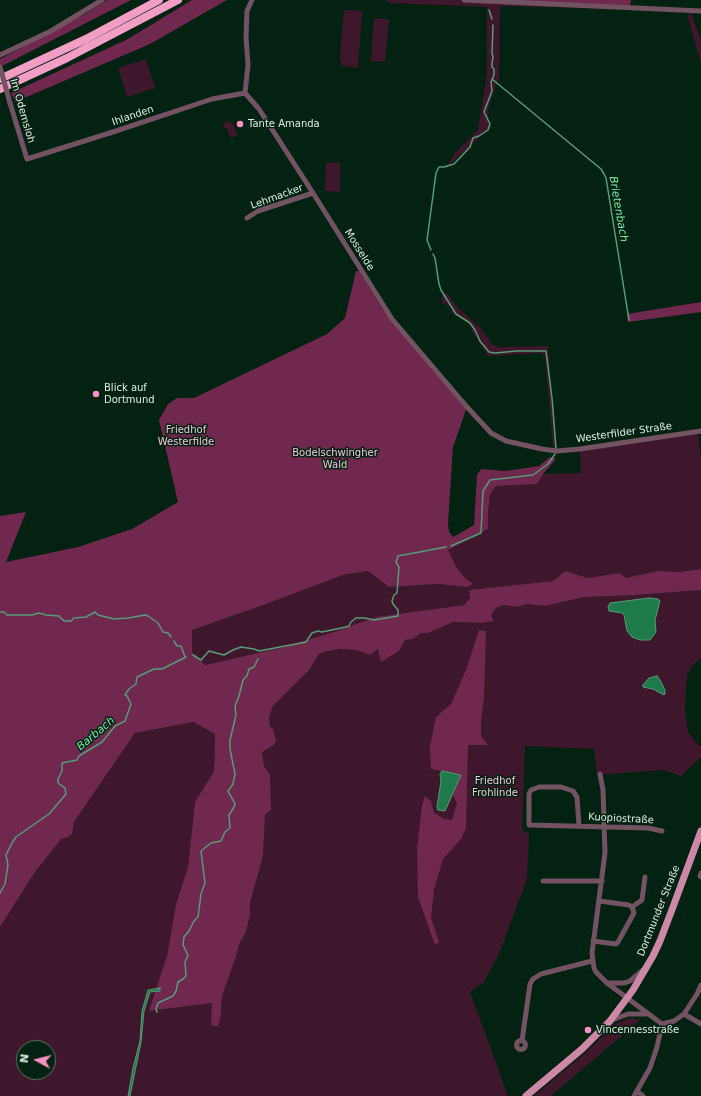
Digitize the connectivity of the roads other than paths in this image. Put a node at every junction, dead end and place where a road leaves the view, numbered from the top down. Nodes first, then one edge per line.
1 (102, 0) edge
2 (159, 0) edge
3 (178, 0) edge
4 (252, 0) edge
5 (464, 0) edge
6 (701, 10) edge
7 (0, 55) edge
8 (0, 67) edge
9 (0, 79) edge
10 (0, 89) edge
11 (245, 93) junction
12 (27, 159) joint
13 (313, 193) junction
14 (247, 218) dead end
15 (701, 431) edge
16 (550, 451) joint
17 (600, 774) dead end
18 (579, 826) junction
19 (604, 826) junction
20 (662, 830) dead end
21 (701, 831) edge
22 (701, 873) edge
23 (645, 877) dead end
24 (701, 877) edge
25 (543, 881) dead end
26 (602, 881) junction
27 (599, 901) junction
28 (632, 907) junction
29 (593, 941) junction
30 (592, 961) junction
31 (646, 968) junction
32 (607, 983) junction
33 (701, 985) edge
34 (627, 999) junction
35 (646, 1014) junction
36 (684, 1014) junction
37 (610, 1021) junction
38 (662, 1024) junction
39 (701, 1024) edge
40 (522, 1041) dead end
41 (638, 1091) junction
42 (526, 1096) edge
43 (634, 1096) edge
44 (643, 1096) edge

1 - 7 street
2 - 9 highway
3 - 10 highway
4 - 11 street
5 - 6 street
8 - 12 street, Im Odemsloh, bridge
11 - 12 street, Ihlanden
11 - 13 street, Mosselde
13 - 14 street, Lehmacker
13 - 16 street, Mosselde
15 - 16 street, Westerfilder Straße
17 - 19 street
18 - 18 street, Kuopiostraße
18 - 19 street, Kuopiostraße
19 - 20 street, Kuopiostraße
19 - 26 street
21 - 31 main road, Dortmunder Straße
22 - 24 street
23 - 28 street
25 - 26 street
26 - 27 street
27 - 28 street
27 - 29 street
28 - 29 street
29 - 30 street
30 - 32 street
30 - 40 street
31 - 32 street
31 - 34 main road, Dortmunder Straße
32 - 34 street
33 - 36 street
34 - 35 street
34 - 37 main road, Dortmunder Straße
35 - 37 street
35 - 38 street
36 - 38 street
36 - 39 street
37 - 42 main road, Dortmunder Straße
38 - 41 street
41 - 43 street
41 - 44 street

